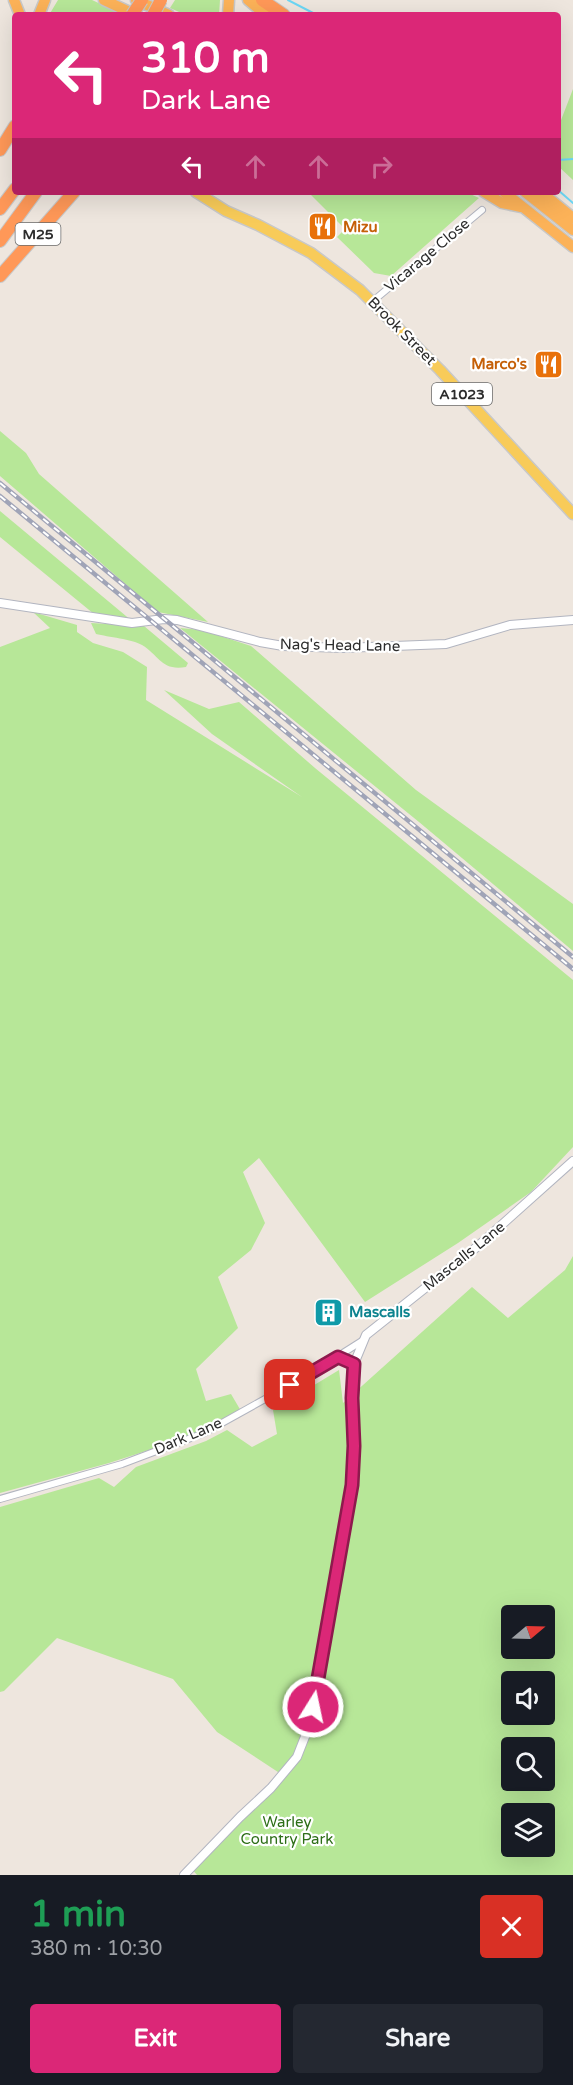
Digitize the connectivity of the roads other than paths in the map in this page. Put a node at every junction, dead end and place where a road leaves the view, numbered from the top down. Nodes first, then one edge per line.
1 (104, 0) edge
2 (136, 0) edge
3 (248, 0) edge
4 (262, 0) edge
5 (128, 12) edge
6 (162, 12) edge
7 (262, 12) edge
8 (280, 12) edge
9 (12, 131) edge
10 (0, 150) edge
11 (12, 193) edge
12 (34, 195) edge
13 (71, 195) edge
14 (200, 195) edge
15 (489, 195) edge
16 (508, 195) edge
17 (529, 195) edge
18 (545, 195) edge
19 (524, 207) junction
20 (0, 209) edge
21 (482, 210) dead end
22 (573, 218) edge
23 (573, 230) edge
24 (0, 241) edge
25 (573, 247) edge
26 (0, 276) edge
27 (373, 301) junction
28 (573, 514) edge
29 (0, 603) edge
30 (573, 620) edge
31 (573, 1161) edge
32 (362, 1341) junction
33 (338, 1357) junction
34 (354, 1364) junction
35 (0, 1499) edge
36 (191, 1868) junction
37 (184, 1875) edge
38 (197, 1875) edge

1 - 5 highway
2 - 6 highway
3 - 7 highway
4 - 8 highway
9 - 10 highway
11 - 20 highway, M25
12 - 24 highway, M25
13 - 26 highway, M25
14 - 27 main road, Brook Street / A1023
15 - 19 highway
16 - 19 highway
17 - 23 highway
18 - 22 highway
19 - 25 highway
21 - 27 street, Vicarage Close
27 - 28 main road, Brook Street / A1023
29 - 30 street, Nag's Head Lane
31 - 32 street, Mascalls Lane
32 - 33 street, Dark Lane
32 - 34 street, Mascalls Lane
33 - 34 street
33 - 35 street, Dark Lane
34 - 36 street, Mascalls Lane
36 - 37 street, Mascalls Lane
36 - 38 street

